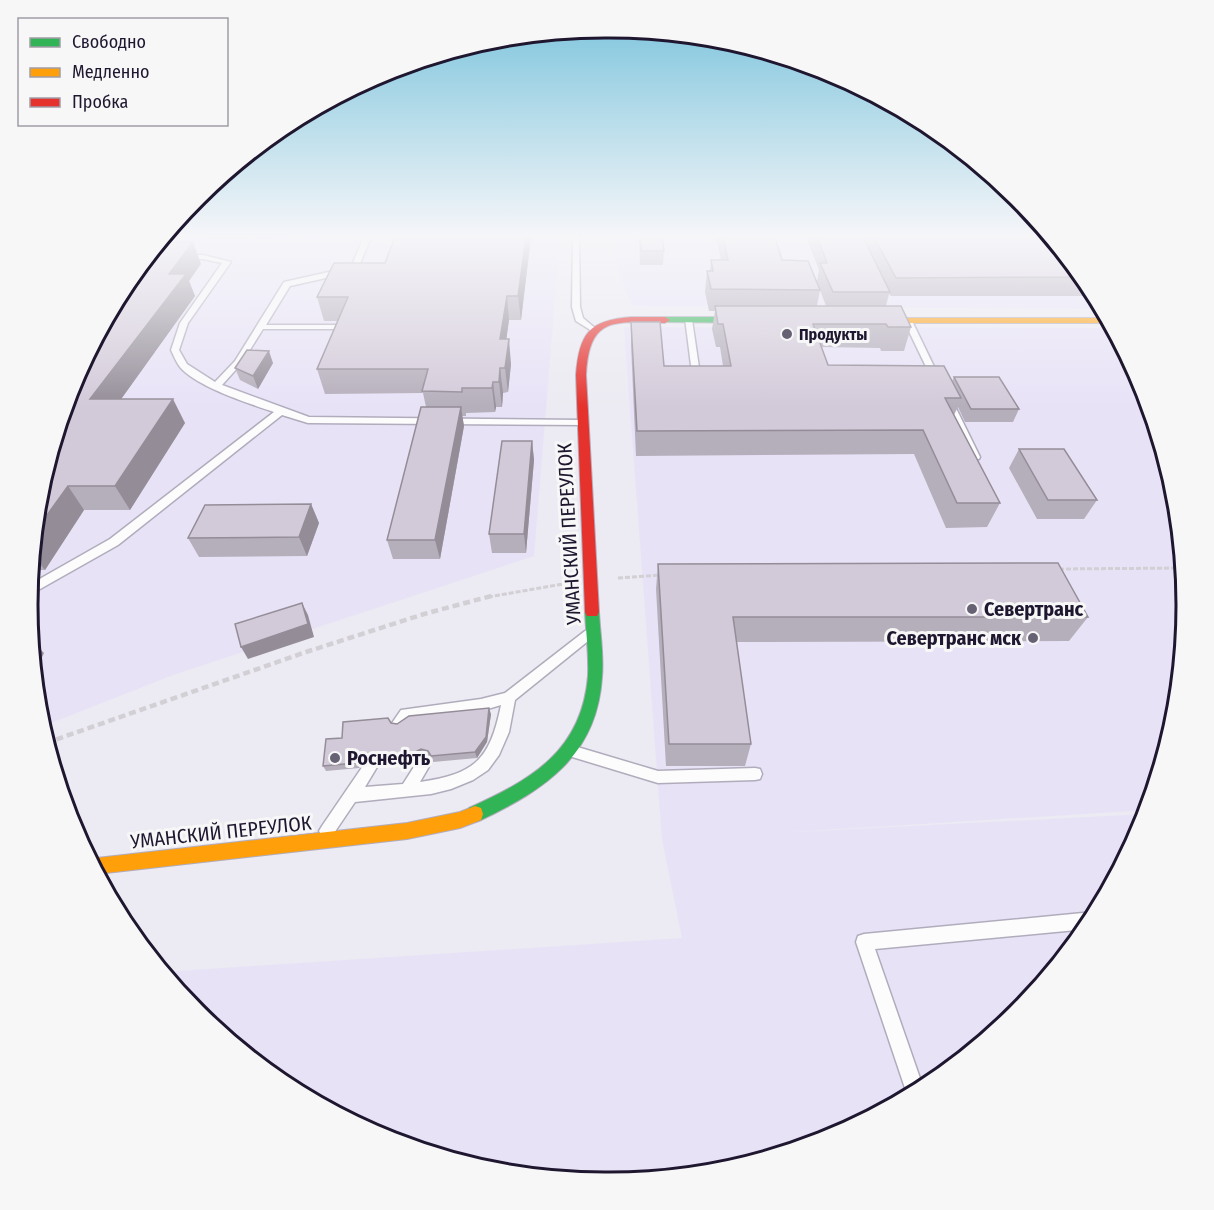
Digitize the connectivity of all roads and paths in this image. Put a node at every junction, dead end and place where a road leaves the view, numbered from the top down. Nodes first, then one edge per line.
1 (205, 293) edge
2 (282, 293) edge
3 (576, 293) edge
4 (899, 318) junction
5 (688, 320) junction
6 (771, 321) edge
7 (850, 321) edge
8 (1100, 321) edge
9 (260, 327) junction
10 (345, 327) edge
11 (592, 329) junction
12 (697, 382) edge
13 (216, 385) junction
14 (279, 412) junction
15 (583, 423) junction
16 (982, 469) edge
17 (39, 584) edge
18 (592, 631) junction
19 (509, 697) junction
20 (399, 723) edge
21 (570, 750) junction
22 (424, 763) dead end
23 (370, 767) dead end
24 (755, 774) dead end
25 (408, 789) junction
26 (353, 795) junction
27 (320, 842) junction
28 (101, 865) edge
29 (1079, 922) edge
30 (912, 1084) edge

1 - 13 lane
2 - 9 lane
3 - 11 lane
4 - 7 street
4 - 8 street
4 - 16 lane
5 - 6 street
5 - 11 street
5 - 12 lane
9 - 10 lane
9 - 13 lane
11 - 15 street, УМАНСКИЙ ПЕРЕУЛОК
13 - 14 lane
14 - 15 lane
14 - 17 lane
15 - 18 street, УМАНСКИЙ ПЕРЕУЛОК
18 - 19 lane
18 - 21 street, УМАНСКИЙ ПЕРЕУЛОК
19 - 20 lane
19 - 25 lane
21 - 24 lane
21 - 27 street, УМАНСКИЙ ПЕРЕУЛОК
22 - 25 lane
23 - 26 lane
25 - 26 lane
26 - 27 lane
27 - 28 street, УМАНСКИЙ ПЕРЕУЛОК
29 - 30 lane

